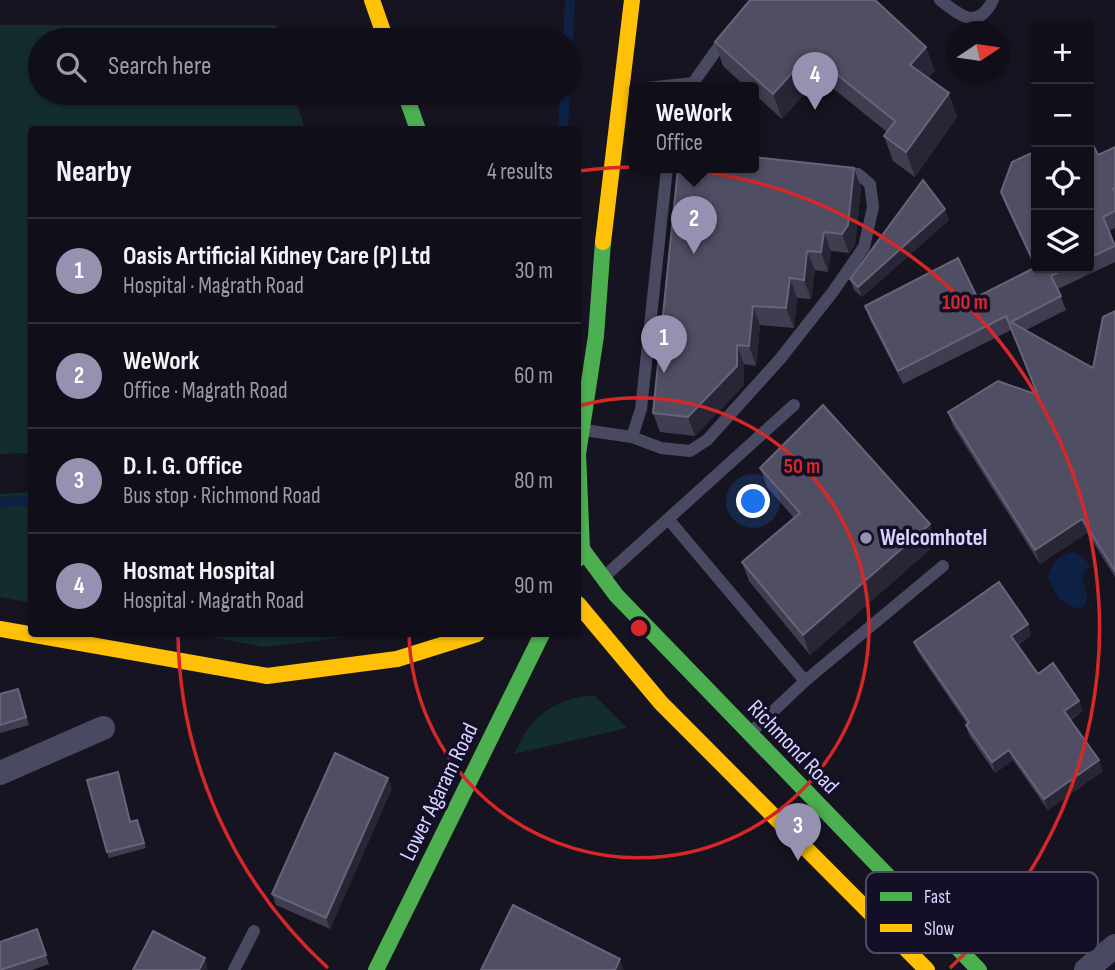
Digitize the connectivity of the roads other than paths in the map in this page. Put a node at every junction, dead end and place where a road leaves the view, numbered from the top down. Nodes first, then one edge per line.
1 (372, 0) edge
2 (632, 0) edge
3 (940, 0) edge
4 (993, 0) edge
5 (382, 28) edge
6 (730, 31) edge
7 (694, 82) edge
8 (628, 91) edge
9 (409, 105) edge
10 (417, 126) edge
11 (832, 171) edge
12 (666, 173) edge
13 (596, 336) junction
14 (581, 356) edge
15 (794, 405) dead end
16 (581, 429) joint
17 (632, 437) junction
18 (668, 520) junction
19 (581, 555) edge
20 (943, 566) dead end
21 (603, 578) junction
22 (581, 608) edge
23 (0, 629) edge
24 (28, 634) edge
25 (45, 637) edge
26 (470, 637) edge
27 (541, 637) edge
28 (805, 681) junction
29 (103, 728) dead end
30 (748, 734) junction
31 (0, 773) edge
32 (883, 872) edge
33 (866, 909) edge
34 (254, 931) dead end
35 (1115, 946) edge
36 (910, 953) edge
37 (962, 953) edge
38 (234, 970) edge
39 (376, 970) edge
40 (927, 970) edge
41 (979, 970) edge
42 (1086, 970) edge

1 - 5 main road
2 - 8 main road
3 - 4 lane
6 - 7 lane
8 - 13 main road
9 - 10 main road
11 - 17 lane
12 - 17 lane
13 - 14 main road
13 - 16 main road
15 - 18 lane
16 - 17 lane
18 - 21 lane
18 - 28 lane
19 - 21 main road, Richmond Road
20 - 28 lane
21 - 30 main road, Richmond Road
22 - 33 main road
23 - 24 main road
25 - 26 main road
27 - 39 main road, Lower Agaram Road
28 - 30 lane
29 - 31 street
30 - 32 main road, Richmond Road
34 - 38 lane
35 - 42 street
36 - 40 main road
37 - 41 main road, Richmond Road

